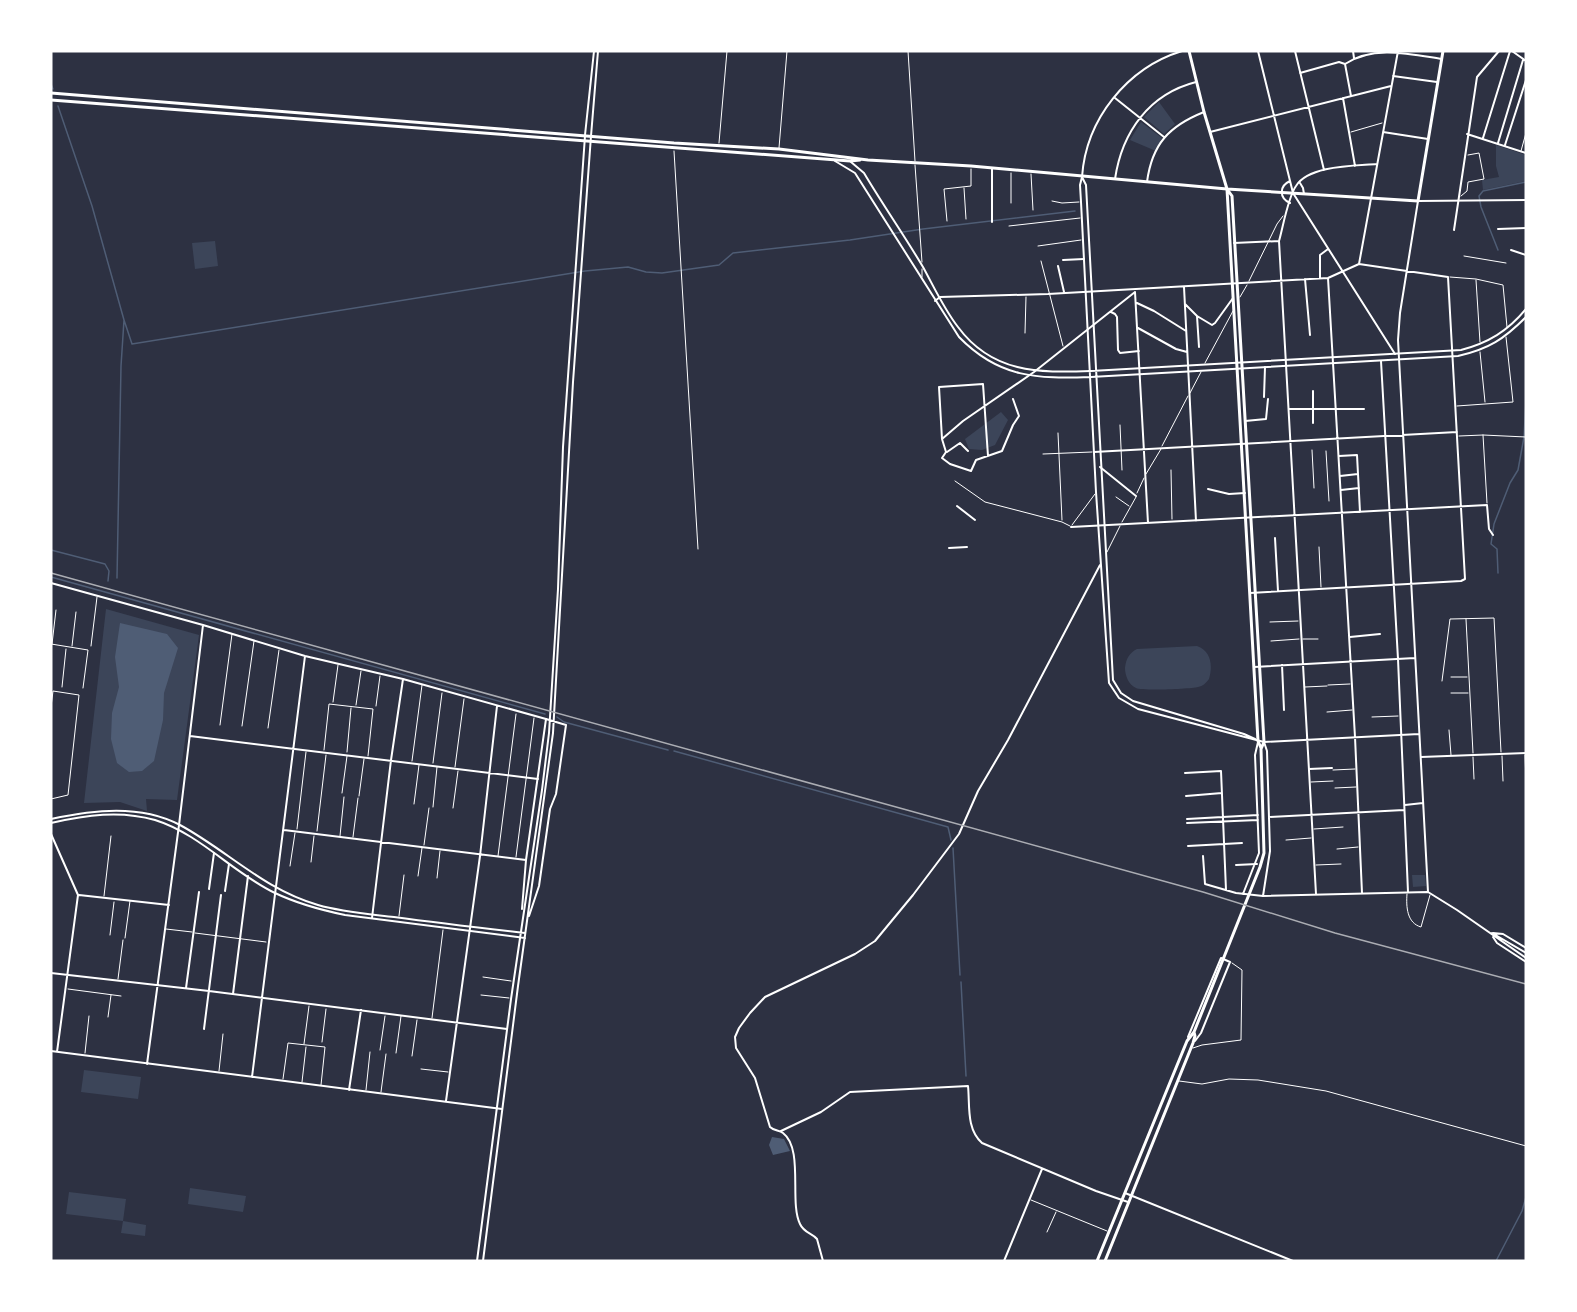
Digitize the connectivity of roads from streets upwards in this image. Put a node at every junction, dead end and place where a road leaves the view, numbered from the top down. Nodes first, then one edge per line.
1 (596, 51) edge
2 (1182, 51) edge
3 (1189, 51) edge
4 (1258, 51) edge
5 (1295, 51) edge
6 (1353, 51) edge
7 (1398, 51) edge
8 (1443, 51) edge
9 (1498, 51) edge
10 (1511, 51) edge
11 (1354, 58) junction
12 (1442, 58) junction
13 (1524, 60) edge
14 (1345, 64) junction
15 (1300, 73) junction
16 (1393, 76) junction
17 (1526, 80) edge
18 (1196, 82) junction
19 (1437, 82) junction
20 (1391, 86) junction
21 (51, 93) edge
22 (1351, 96) junction
23 (1114, 97) junction
24 (1343, 98) junction
25 (51, 100) edge
26 (1308, 107) junction
27 (1204, 112) junction
28 (1274, 116) junction
29 (1139, 118) junction
30 (1382, 131) junction
31 (1210, 132) junction
32 (1467, 134) junction
33 (585, 135) junction
34 (591, 136) junction
35 (1164, 137) junction
36 (1483, 138) junction
37 (1428, 139) junction
38 (585, 141) junction
39 (591, 141) junction
40 (1498, 143) junction
41 (1505, 145) junction
42 (829, 153) junction
43 (1526, 153) edge
44 (829, 159) junction
45 (868, 160) junction
46 (850, 161) junction
47 (1377, 164) junction
48 (1355, 166) junction
49 (992, 169) junction
50 (1323, 170) junction
51 (1082, 177) junction
52 (1115, 179) junction
53 (1290, 181) junction
54 (1147, 182) junction
55 (1299, 183) junction
56 (1227, 189) junction
57 (1281, 192) junction
58 (1293, 193) junction
59 (1304, 194) junction
60 (1371, 198) junction
61 (1457, 200) junction
62 (1526, 200) edge
63 (1418, 201) junction
64 (1290, 203) junction
65 (992, 222) dead end
66 (1526, 228) edge
67 (1498, 229) dead end
68 (1454, 230) dead end
69 (1279, 241) junction
70 (1235, 243) junction
71 (1230, 244) junction
72 (1328, 249) junction
73 (1511, 250) dead end
74 (1526, 255) edge
75 (1084, 259) junction
76 (1063, 260) dead end
77 (1359, 264) junction
78 (1058, 266) dead end
79 (1342, 272) junction
80 (1406, 272) junction
81 (1320, 278) junction
82 (1328, 278) junction
83 (1305, 279) junction
84 (1281, 280) junction
85 (1232, 283) junction
86 (1237, 283) junction
87 (1184, 285) junction
88 (1091, 290) junction
89 (1135, 290) junction
90 (1086, 291) junction
91 (1064, 292) junction
92 (940, 297) junction
93 (1233, 298) junction
94 (935, 301) junction
95 (1136, 303) junction
96 (1185, 304) junction
97 (1526, 309) edge
98 (1110, 312) junction
99 (1197, 316) junction
100 (1526, 317) edge
101 (1093, 324) junction
102 (1088, 327) junction
103 (1137, 328) junction
104 (1186, 331) junction
105 (1310, 335) dead end
106 (1199, 347) dead end
107 (1138, 351) junction
108 (1451, 351) junction
109 (1187, 352) junction
110 (1395, 354) junction
111 (1399, 354) junction
112 (1452, 356) junction
113 (1333, 357) junction
114 (1286, 359) junction
115 (1399, 360) junction
116 (1380, 361) junction
117 (1236, 362) junction
118 (1242, 362) junction
119 (1334, 363) junction
120 (1188, 365) junction
121 (1265, 366) junction
122 (1286, 366) junction
123 (1139, 368) junction
124 (1237, 368) junction
125 (1242, 368) junction
126 (1188, 370) junction
127 (1090, 371) junction
128 (1096, 371) junction
129 (1034, 372) junction
130 (1140, 373) junction
131 (1028, 376) junction
132 (1096, 376) junction
133 (1091, 377) junction
134 (1313, 391) dead end
135 (1264, 397) dead end
136 (1013, 399) dead end
137 (1268, 399) dead end
138 (985, 407) junction
139 (1313, 408) junction
140 (1336, 408) junction
141 (1288, 409) junction
142 (1364, 409) dead end
143 (1245, 421) junction
144 (1313, 423) dead end
145 (1457, 432) junction
146 (1403, 435) junction
147 (1385, 436) junction
148 (942, 439) junction
149 (1338, 439) junction
150 (1290, 441) junction
151 (1242, 444) junction
152 (1247, 444) junction
153 (1192, 447) junction
154 (1144, 449) junction
155 (968, 451) dead end
156 (946, 452) junction
157 (1094, 452) junction
158 (1100, 452) junction
159 (988, 456) junction
160 (1339, 456) junction
161 (1100, 467) junction
162 (1358, 474) junction
163 (1340, 476) junction
164 (1359, 488) junction
165 (1208, 489) dead end
166 (1341, 490) junction
167 (1245, 493) junction
168 (1136, 496) road end
169 (957, 506) dead end
170 (1461, 506) junction
171 (1407, 509) junction
172 (1390, 510) junction
173 (1360, 512) junction
174 (1343, 513) junction
175 (1294, 515) junction
176 (1246, 518) junction
177 (1251, 518) junction
178 (975, 519) dead end
179 (1196, 520) junction
180 (1148, 523) junction
181 (1098, 525) junction
182 (1103, 525) junction
183 (1071, 526) road end
184 (1493, 534) dead end
185 (1275, 538) dead end
186 (967, 547) dead end
187 (950, 548) dead end
188 (1100, 565) junction
189 (51, 583) edge
190 (1411, 584) junction
191 (1394, 585) junction
192 (1347, 587) junction
193 (1299, 590) junction
194 (1278, 591) junction
195 (1256, 592) junction
196 (1250, 593) junction
197 (204, 625) junction
198 (1380, 634) dead end
199 (1350, 637) junction
200 (305, 656) junction
201 (1415, 658) junction
202 (1398, 659) junction
203 (1351, 662) junction
204 (1303, 664) junction
205 (1282, 665) junction
206 (1254, 667) junction
207 (1259, 667) junction
208 (403, 679) junction
209 (497, 706) junction
210 (1284, 710) dead end
211 (546, 719) junction
212 (1419, 734) junction
213 (1401, 735) junction
214 (189, 736) junction
215 (1355, 737) junction
216 (1307, 740) junction
217 (1258, 741) junction
218 (1264, 742) junction
219 (292, 749) junction
220 (1261, 749) junction
221 (1525, 753) edge
222 (1420, 757) junction
223 (391, 760) junction
224 (1309, 769) junction
225 (1333, 769) road end
226 (1185, 772) dead end
227 (489, 773) junction
228 (538, 779) junction
229 (1222, 793) junction
230 (1186, 796) dead end
231 (1423, 803) junction
232 (1404, 805) junction
233 (1404, 810) junction
234 (1359, 813) junction
235 (1258, 815) junction
236 (1311, 815) junction
237 (1224, 817) junction
238 (1269, 817) junction
239 (1187, 819) dead end
240 (1258, 820) junction
241 (51, 821) edge
242 (1224, 821) junction
243 (1187, 823) dead end
244 (179, 825) junction
245 (179, 829) junction
246 (283, 830) junction
247 (51, 834) edge
248 (380, 843) junction
249 (1242, 843) dead end
250 (1225, 844) junction
251 (1188, 846) dead end
252 (214, 853) junction
253 (480, 856) junction
254 (1203, 856) dead end
255 (526, 860) junction
256 (229, 863) junction
257 (1257, 864) junction
258 (1236, 865) dead end
259 (248, 876) junction
260 (209, 889) dead end
261 (276, 889) junction
262 (1226, 890) junction
263 (225, 891) dead end
264 (199, 892) dead end
265 (1408, 892) junction
266 (1428, 892) junction
267 (274, 893) junction
268 (1362, 893) junction
269 (1243, 894) junction
270 (1316, 894) junction
271 (78, 895) junction
272 (221, 895) dead end
273 (1263, 896) junction
274 (169, 905) junction
275 (372, 916) junction
276 (521, 922) junction
277 (527, 924) junction
278 (469, 929) junction
279 (520, 932) junction
280 (1490, 932) junction
281 (526, 933) junction
282 (519, 937) junction
283 (525, 938) junction
284 (1526, 950) edge
285 (1526, 960) edge
286 (51, 973) edge
287 (68, 975) junction
288 (158, 985) junction
289 (186, 988) junction
290 (209, 991) junction
291 (233, 994) junction
292 (261, 999) junction
293 (361, 1010) junction
294 (456, 1024) junction
295 (204, 1029) dead end
296 (507, 1029) junction
297 (1194, 1032) junction
298 (1187, 1041) junction
299 (1193, 1043) junction
300 (51, 1051) edge
301 (57, 1052) junction
302 (147, 1064) junction
303 (252, 1077) junction
304 (349, 1090) junction
305 (446, 1101) junction
306 (497, 1108) junction
307 (502, 1108) junction
308 (781, 1131) junction
309 (1042, 1169) junction
310 (1125, 1193) junction
311 (1131, 1196) junction
312 (1122, 1200) junction
313 (1129, 1202) junction
314 (477, 1261) edge
315 (483, 1261) edge
316 (824, 1261) edge
317 (1004, 1261) edge
318 (1098, 1261) edge
319 (1105, 1261) edge
320 (1293, 1261) edge

1 - 33 street
1 - 34 street
2 - 23 street
3 - 18 main road
4 - 28 street
5 - 15 street
6 - 11 street
7 - 11 street
7 - 12 street
7 - 16 street
8 - 12 main road
9 - 32 street
10 - 13 street
10 - 36 street
11 - 14 street
12 - 19 main road
13 - 40 street
14 - 15 street
14 - 22 street
15 - 26 street
16 - 19 street
16 - 20 street
17 - 41 street
18 - 27 main road
18 - 29 street
19 - 37 main road
20 - 22 street
20 - 30 street
21 - 33 main road
22 - 24 street
23 - 29 street
23 - 51 street
24 - 26 street
24 - 48 street
25 - 38 main road
26 - 28 street
26 - 50 street
27 - 31 main road
27 - 35 street
28 - 31 street
28 - 53 street
29 - 35 street
29 - 52 street
30 - 37 street
30 - 47 street
31 - 56 main road
32 - 36 street
32 - 61 street
33 - 34 main road
33 - 38 street
34 - 39 street
34 - 42 main road
35 - 54 street
36 - 40 street
37 - 63 main road
38 - 39 main road
38 - 276 street
39 - 44 main road
39 - 277 street
40 - 41 street
41 - 43 street
42 - 45 main road
42 - 46 street
44 - 46 main road
44 - 94 street
45 - 46 main road
45 - 49 main road
46 - 92 street
47 - 48 street
47 - 60 street
48 - 50 street
49 - 51 main road
49 - 65 street
50 - 55 street
51 - 52 main road
51 - 75 street
51 - 88 street
52 - 54 main road
53 - 57 street
53 - 58 street
54 - 56 main road
55 - 58 street
55 - 59 street
56 - 57 main road
56 - 70 main road
56 - 71 main road
57 - 58 main road
57 - 64 street
58 - 59 main road
58 - 64 street
58 - 72 street
59 - 60 main road
60 - 63 main road
60 - 77 street
61 - 62 street
61 - 63 street
61 - 68 street
63 - 80 street
64 - 69 street
66 - 67 street
69 - 70 street
69 - 84 street
70 - 71 street
70 - 86 main road
71 - 85 main road
72 - 79 street
72 - 81 street
73 - 74 street
75 - 76 street
75 - 90 street
77 - 79 street
77 - 80 street
78 - 91 street
79 - 82 street
79 - 110 street
80 - 108 street
80 - 111 street
81 - 82 street
81 - 83 street
82 - 113 street
83 - 84 street
83 - 105 street
84 - 86 street
84 - 114 street
85 - 86 street
85 - 87 street
85 - 93 main road
86 - 118 main road
87 - 89 street
87 - 96 street
88 - 89 street
88 - 90 street
88 - 101 street
89 - 95 street
89 - 98 street
90 - 91 street
90 - 102 street
91 - 92 street
92 - 94 street
92 - 129 street
93 - 99 street
93 - 117 main road
94 - 131 street
95 - 103 street
95 - 104 street
96 - 99 street
96 - 104 street
97 - 108 street
98 - 101 street
98 - 107 street
99 - 106 street
100 - 112 street
101 - 102 street
101 - 128 street
102 - 127 street
102 - 129 street
103 - 107 street
103 - 109 street
104 - 109 street
107 - 123 street
108 - 111 street
108 - 112 street
109 - 120 street
110 - 111 street
110 - 113 street
111 - 115 street
112 - 115 street
112 - 145 street
113 - 114 street
113 - 119 street
114 - 118 street
114 - 122 street
115 - 116 street
115 - 146 street
116 - 119 street
116 - 147 street
117 - 118 street
117 - 120 street
117 - 124 main road
118 - 125 main road
119 - 122 street
119 - 140 street
120 - 123 street
120 - 126 street
121 - 122 street
121 - 125 street
121 - 135 street
122 - 141 street
123 - 128 street
123 - 130 street
124 - 125 street
124 - 126 street
124 - 151 main road
125 - 143 main road
126 - 130 street
126 - 153 street
127 - 128 street
127 - 129 street
127 - 133 street
128 - 132 street
129 - 131 street
130 - 132 street
130 - 154 street
131 - 133 street
131 - 138 street
132 - 133 street
132 - 158 street
133 - 157 street
134 - 139 street
136 - 159 street
137 - 143 street
138 - 148 street
138 - 148 street
138 - 159 street
139 - 140 street
139 - 141 street
139 - 144 street
140 - 142 street
140 - 149 street
141 - 150 street
143 - 152 main road
145 - 146 street
145 - 170 street
146 - 147 street
146 - 171 street
147 - 149 street
147 - 172 street
148 - 156 street
149 - 150 street
149 - 160 street
150 - 152 street
150 - 175 street
151 - 152 street
151 - 153 street
151 - 167 main road
152 - 177 main road
153 - 154 street
153 - 179 street
154 - 158 street
154 - 180 street
155 - 156 street
156 - 159 street
157 - 158 street
157 - 181 street
158 - 161 street
160 - 162 street
160 - 163 street
161 - 168 street
161 - 182 street
162 - 163 street
162 - 164 street
163 - 166 street
164 - 166 street
164 - 173 street
165 - 167 street
166 - 174 street
167 - 176 main road
169 - 178 street
170 - 171 street
170 - 184 street
170 - 190 street
171 - 172 street
171 - 190 street
172 - 173 street
172 - 191 street
173 - 174 street
174 - 175 street
174 - 192 street
175 - 177 street
175 - 193 street
176 - 177 street
176 - 179 street
176 - 196 main road
177 - 195 main road
179 - 180 street
180 - 182 street
181 - 182 street
181 - 183 street
181 - 188 street
182 - 217 street
185 - 194 street
186 - 187 street
188 - 217 street
188 - 308 street
189 - 197 street
190 - 191 street
190 - 201 street
191 - 192 street
191 - 202 street
192 - 193 street
192 - 199 street
193 - 194 street
193 - 204 street
194 - 195 street
195 - 196 street
195 - 207 main road
196 - 206 main road
197 - 200 street
197 - 214 street
198 - 199 street
199 - 203 street
200 - 208 street
200 - 219 street
201 - 202 street
201 - 212 street
202 - 203 street
202 - 213 street
203 - 204 street
203 - 215 street
204 - 205 street
204 - 216 street
205 - 207 street
205 - 210 street
206 - 207 street
206 - 217 main road
207 - 218 main road
208 - 209 street
208 - 223 street
209 - 211 street
209 - 227 street
211 - 228 street
211 - 277 street
212 - 213 street
212 - 222 street
213 - 215 street
213 - 232 street
214 - 219 street
214 - 244 street
215 - 216 street
215 - 234 street
216 - 218 street
216 - 224 street
217 - 218 street
217 - 220 main road
217 - 235 street
218 - 220 main road
218 - 238 street
219 - 223 street
219 - 246 street
220 - 297 main road
221 - 222 street
222 - 231 street
223 - 227 street
223 - 248 street
224 - 225 street
224 - 236 street
226 - 229 street
227 - 228 street
227 - 253 street
228 - 255 street
229 - 230 street
229 - 237 street
231 - 232 street
231 - 266 street
232 - 233 street
233 - 234 street
233 - 265 street
234 - 236 street
234 - 268 street
235 - 237 street
235 - 240 street
236 - 238 street
236 - 270 street
237 - 239 street
237 - 242 street
238 - 273 street
240 - 242 street
240 - 257 street
241 - 244 street
241 - 245 street
242 - 243 street
242 - 250 street
244 - 245 street
244 - 261 street
245 - 252 street
245 - 274 street
246 - 248 street
246 - 261 street
247 - 271 street
248 - 253 street
248 - 275 street
249 - 250 street
250 - 251 street
250 - 262 street
252 - 256 street
252 - 260 street
253 - 255 street
253 - 278 street
254 - 262 street
255 - 276 street
256 - 259 street
256 - 263 street
257 - 258 street
257 - 269 street
259 - 267 street
259 - 291 street
261 - 267 street
261 - 275 street
262 - 269 street
264 - 289 street
265 - 266 street
265 - 268 street
266 - 280 street
267 - 275 street
267 - 292 street
268 - 270 street
269 - 273 street
270 - 273 street
271 - 274 street
271 - 287 street
272 - 290 street
274 - 288 street
275 - 278 street
275 - 278 street
276 - 279 street
277 - 281 street
278 - 279 street
278 - 282 street
278 - 294 street
279 - 281 street
279 - 282 street
280 - 284 street
280 - 284 street
280 - 285 street
280 - 285 street
281 - 283 street
282 - 283 street
282 - 296 street
283 - 307 street
286 - 287 street
287 - 288 street
287 - 301 street
288 - 289 street
288 - 302 street
289 - 290 street
290 - 291 street
290 - 295 street
291 - 292 street
292 - 293 street
292 - 303 street
293 - 294 street
293 - 304 street
294 - 296 street
294 - 305 street
296 - 306 street
297 - 298 main road
297 - 299 main road
298 - 299 street
298 - 310 main road
299 - 311 main road
300 - 301 street
301 - 302 street
302 - 303 street
303 - 304 street
304 - 305 street
305 - 306 street
306 - 307 street
306 - 314 street
307 - 315 street
308 - 309 street
308 - 316 street
309 - 312 street
309 - 317 street
310 - 311 street
310 - 312 main road
311 - 313 main road
311 - 320 street
312 - 313 street
312 - 318 main road
313 - 319 main road

